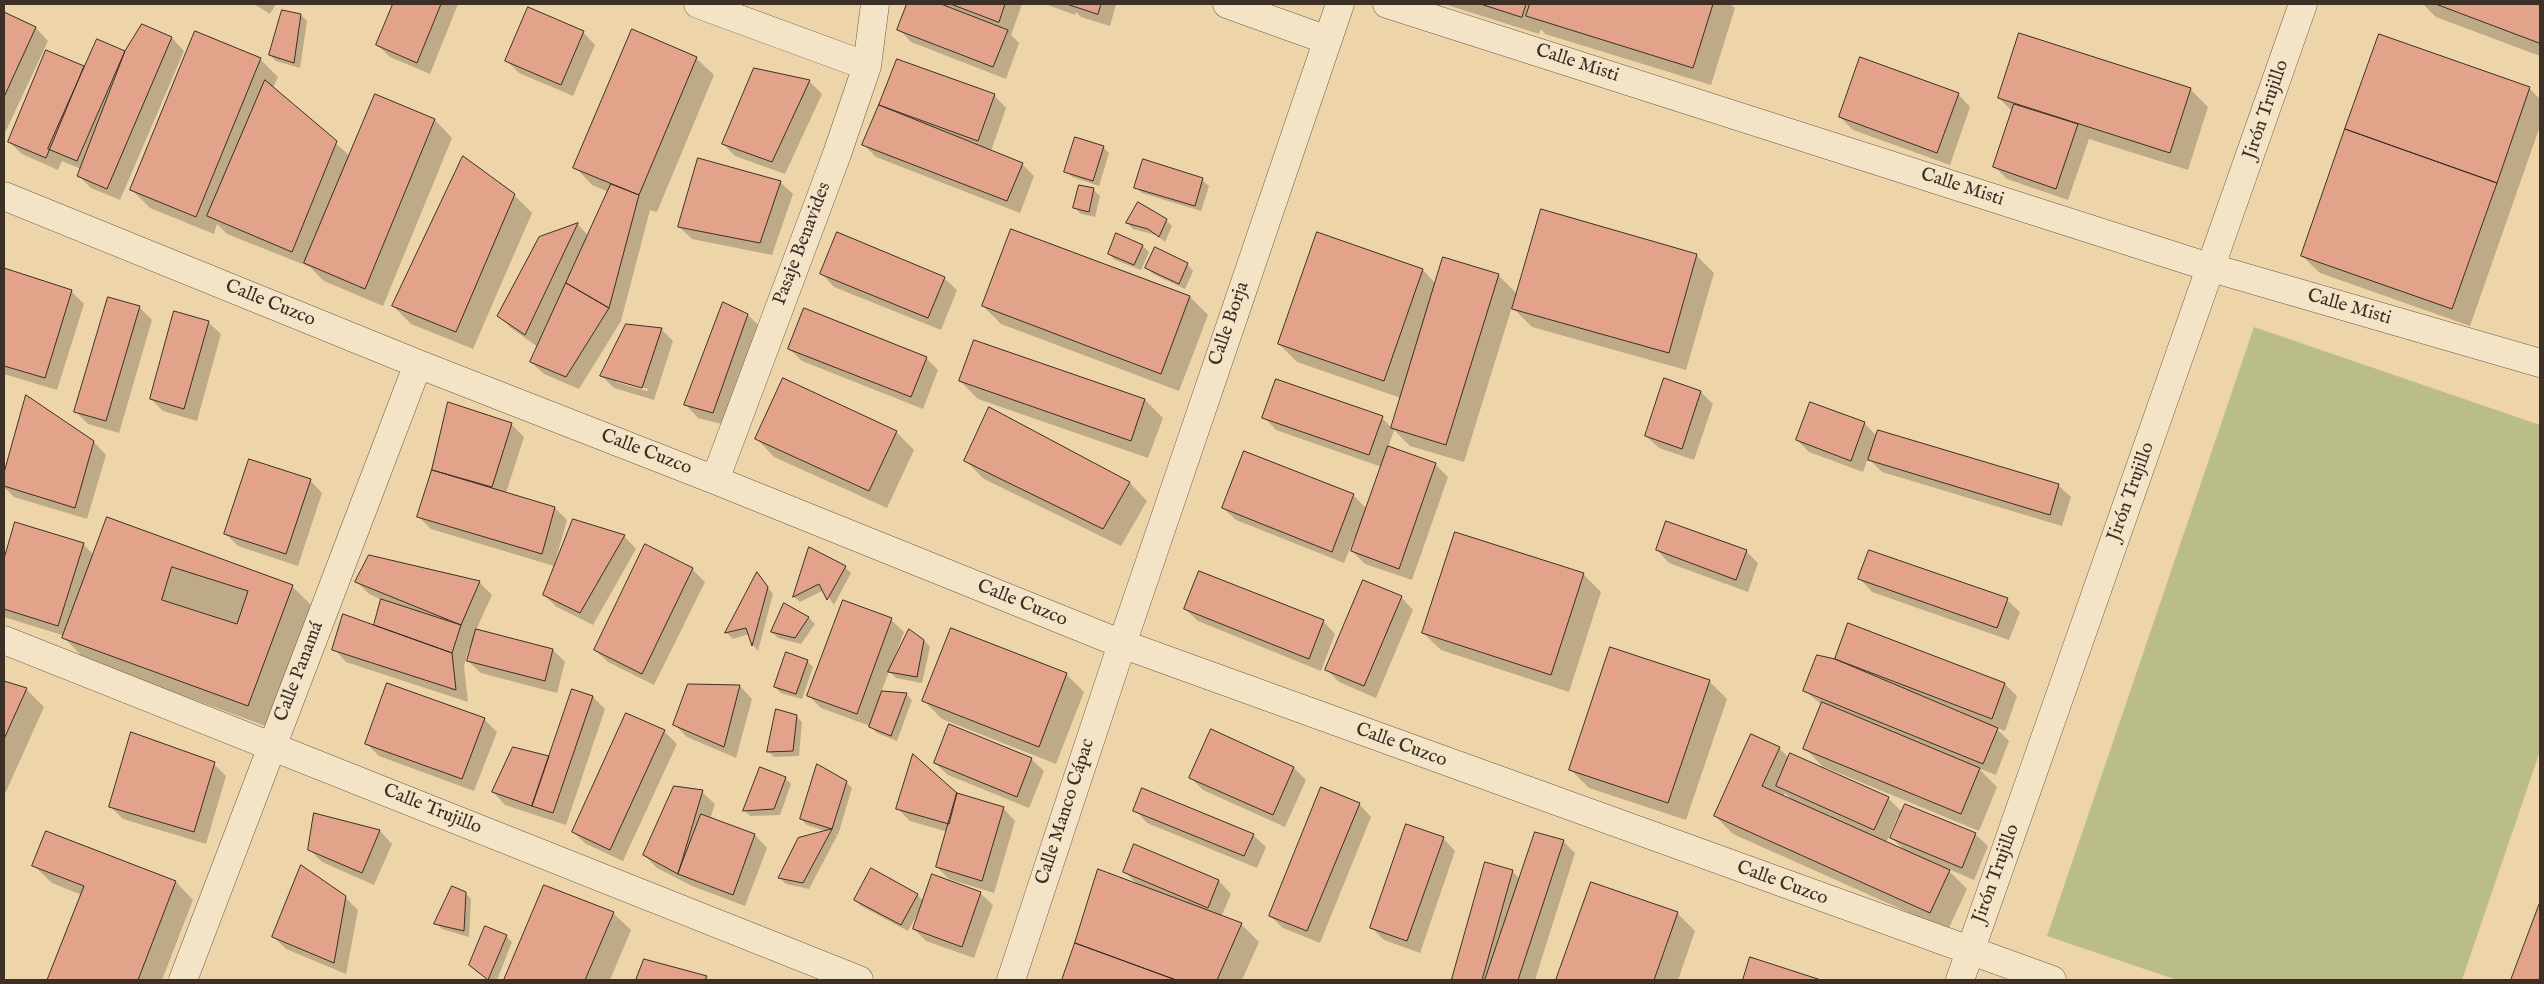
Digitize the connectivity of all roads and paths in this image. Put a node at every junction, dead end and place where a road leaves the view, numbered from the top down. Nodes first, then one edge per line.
1 (698, 4) edge
2 (875, 4) edge
3 (1227, 4) edge
4 (1340, 4) edge
5 (1387, 4) edge
6 (2303, 4) edge
7 (1327, 40) junction
8 (866, 66) junction
9 (4, 196) edge
10 (2212, 268) junction
11 (418, 364) junction
12 (2540, 364) edge
13 (715, 480) junction
14 (4, 640) edge
15 (1122, 644) junction
16 (271, 746) junction
17 (1970, 952) junction
18 (183, 980) edge
19 (859, 980) edge
20 (1011, 980) edge
21 (1960, 980) edge
22 (2052, 980) edge

1 - 8 street
2 - 8 street, Pasaje Benavides
3 - 7 street
4 - 7 street, Calle Borja
5 - 10 street, Calle Misti
6 - 10 street, Jirón Trujillo
7 - 15 street, Calle Borja
8 - 13 street, Pasaje Benavides
9 - 11 street, Calle Cuzco
10 - 12 street, Calle Misti
10 - 17 street, Jirón Trujillo
11 - 13 street, Calle Cuzco
11 - 16 street, Calle Panamá
13 - 15 street, Calle Cuzco
14 - 16 street, Calle Trujillo
15 - 17 street, Calle Cuzco
15 - 20 street, Calle Manco Cápac
16 - 18 street, Calle Panamá
16 - 19 street, Calle Trujillo
17 - 21 street, Jirón Trujillo
17 - 22 street, Calle Cuzco

